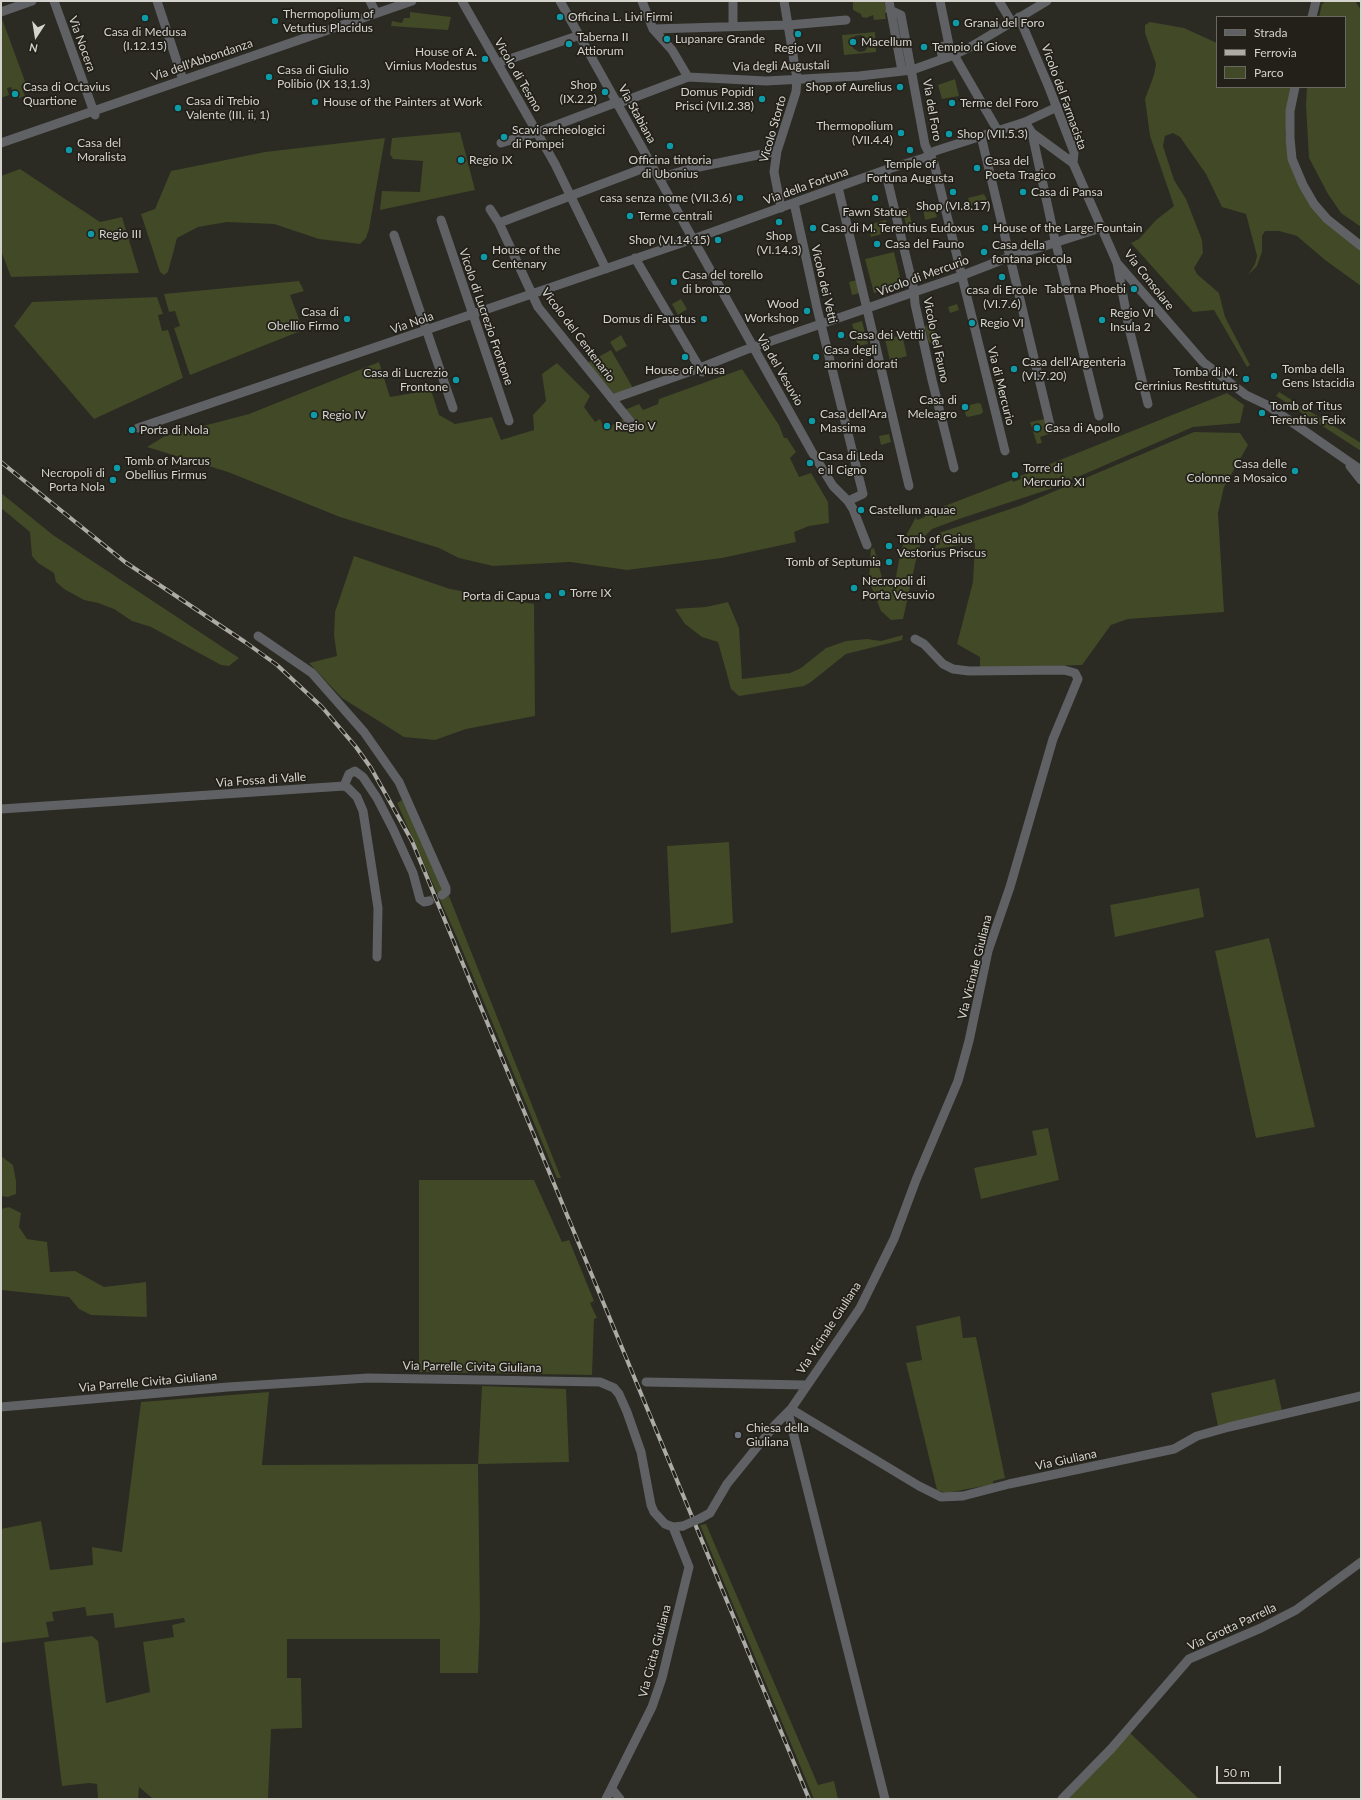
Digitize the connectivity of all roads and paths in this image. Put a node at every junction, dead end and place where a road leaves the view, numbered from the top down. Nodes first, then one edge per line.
1 (32, 1) edge
2 (54, 1) edge
3 (157, 1) edge
4 (370, 1) edge
5 (412, 1) edge
6 (462, 1) edge
7 (560, 1) edge
8 (642, 1) edge
9 (733, 1) edge
10 (784, 1) edge
11 (940, 1) edge
12 (999, 1) edge
13 (1047, 1) edge
14 (1316, 2) edge
15 (890, 6) edge
16 (1, 12) edge
17 (376, 13) junction
18 (1312, 16) edge
19 (1015, 19) junction
20 (846, 20) dead end
21 (789, 25) junction
22 (733, 26) junction
23 (656, 33) junction
24 (577, 36) junction
25 (954, 55) junction
26 (943, 59) junction
27 (498, 63) junction
28 (912, 70) junction
29 (902, 71) junction
30 (688, 77) junction
31 (797, 79) junction
32 (183, 80) junction
33 (1295, 88) edge
34 (617, 103) junction
35 (1057, 107) junction
36 (94, 114) junction
37 (1025, 122) junction
38 (998, 130) junction
39 (538, 132) junction
40 (1032, 133) junction
41 (981, 136) junction
42 (1, 143) edge
43 (501, 143) dead end
44 (777, 151) junction
45 (932, 159) junction
46 (1073, 163) junction
47 (652, 165) junction
48 (885, 170) junction
49 (659, 178) junction
50 (838, 187) junction
51 (571, 197) junction
52 (794, 204) junction
53 (781, 208) junction
54 (490, 209) dead end
55 (441, 220) dead end
56 (499, 223) junction
57 (1101, 228) junction
58 (394, 235) dead end
59 (692, 239) junction
60 (1056, 242) junction
61 (1361, 246) edge
62 (1009, 257) junction
63 (635, 258) junction
64 (1117, 263) junction
65 (606, 269) junction
66 (962, 275) junction
67 (914, 292) junction
68 (531, 295) junction
69 (868, 308) junction
70 (473, 316) junction
71 (822, 324) junction
72 (426, 331) junction
73 (753, 347) junction
74 (701, 370) junction
75 (612, 399) junction
76 (1148, 404) dead end
77 (453, 408) dead end
78 (1099, 416) dead end
79 (509, 421) dead end
80 (634, 426) dead end
81 (138, 428) dead end
82 (1051, 429) dead end
83 (1005, 451) dead end
84 (1344, 459) junction
85 (954, 468) dead end
86 (1361, 470) edge
87 (1361, 480) edge
88 (909, 486) dead end
89 (848, 501) junction
90 (867, 545) dead end
91 (258, 636) dead end
92 (915, 639) dead end
93 (344, 786) junction
94 (1, 809) edge
95 (442, 895) dead end
96 (429, 901) dead end
97 (377, 957) dead end
98 (646, 1382) dead end
99 (806, 1385) junction
100 (1361, 1396) edge
101 (1, 1407) edge
102 (790, 1410) junction
103 (673, 1527) junction
104 (1361, 1562) edge
105 (612, 1789) junction
106 (606, 1799) edge
107 (620, 1799) edge
108 (885, 1799) edge
109 (1062, 1799) edge

1 - 16 street
2 - 36 street, Via Nocera
3 - 32 street
4 - 17 street
5 - 17 street, Via dell'Abbondanza
6 - 27 street, Vicolo di Tesmo
7 - 24 street, Via Stabiana
8 - 23 street
9 - 22 street
10 - 21 street, Vicolo Storto
11 - 26 street
12 - 19 street, Vicolo del Farmacista
13 - 19 street
14 - 18 street
15 - 28 street, Via del Foro
15 - 29 street, Via del Foro
17 - 32 street, Via dell'Abbondanza
19 - 25 street
19 - 35 street, Vicolo del Farmacista
20 - 21 street
21 - 22 street
21 - 31 street, Vicolo Storto
22 - 23 street
23 - 30 street
24 - 27 street
24 - 34 street, Via Stabiana
25 - 26 street
25 - 38 street
26 - 28 street
27 - 39 street, Vicolo di Tesmo
28 - 29 street, Via del Foro
28 - 45 street, Via del Foro
29 - 31 street, Via degli Augustali
30 - 31 street, Via degli Augustali
30 - 34 street, Via degli Augustali
31 - 44 street, Vicolo Storto
32 - 36 street, Via dell'Abbondanza
33 - 61 street
34 - 39 street, Via degli Augustali
34 - 47 street, Via Stabiana
35 - 37 street, Via della Fortuna
35 - 46 street, Vicolo del Farmacista
36 - 42 street, Via dell'Abbondanza
37 - 38 street, Via della Fortuna
37 - 40 street
38 - 41 street, Via della Fortuna
39 - 43 street, Via degli Augustali
39 - 51 street, Vicolo di Tesmo
40 - 46 street
40 - 60 street
41 - 45 street, Via della Fortuna
41 - 62 street
44 - 49 street
44 - 53 street, Vicolo Storto
45 - 48 street, Via della Fortuna
45 - 66 street, Via di Mercurio
46 - 57 street, Via Consolare
47 - 49 street, Via Stabiana
47 - 51 street
48 - 50 street, Via della Fortuna
48 - 67 street, Vicolo del Fauno
49 - 59 street, Via Stabiana
50 - 52 street, Via della Fortuna
50 - 69 street
51 - 56 street
51 - 65 street, Vicolo di Tesmo
52 - 53 street, Via della Fortuna
52 - 71 street, Vicolo dei Vetti
53 - 59 street, Via della Fortuna
54 - 56 street, Vicolo del Centenario
55 - 70 street, Vicolo di Lucrezio Frontone
56 - 68 street, Vicolo del Centenario
57 - 60 street, Vicolo di Mercurio
57 - 64 street, Via Consolare
58 - 72 street
59 - 63 street, Via Nola
59 - 73 street, Via del Vesuvio
60 - 62 street, Vicolo di Mercurio
60 - 78 street
62 - 66 street, Vicolo di Mercurio
62 - 82 street
63 - 65 street, Via Nola
63 - 74 street
64 - 76 street
64 - 84 street, Via Consolare
65 - 68 street, Via Nola
66 - 67 street, Vicolo di Mercurio
66 - 83 street, Via di Mercurio
67 - 69 street, Vicolo di Mercurio
67 - 85 street, Vicolo del Fauno
68 - 70 street, Via Nola
68 - 75 street, Vicolo del Centenario
69 - 71 street, Vicolo di Mercurio
69 - 88 street
70 - 72 street, Via Nola
70 - 79 street, Vicolo di Lucrezio Frontone
71 - 73 street, Vicolo di Mercurio
71 - 89 street, Vicolo dei Vetti
72 - 77 street
72 - 81 street, Via Nola
73 - 74 street, Vicolo di Mercurio
73 - 89 street, Via del Vesuvio
74 - 75 street, Vicolo di Mercurio
75 - 80 street, Vicolo del Centenario
84 - 86 street
84 - 87 street
89 - 90 street, Via del Vesuvio
91 - 95 street
92 - 99 street, Via Vicinale Giuliana
93 - 94 street, Via Fossa di Valle
93 - 96 street
93 - 97 street
98 - 99 street
99 - 102 street, Via Vicinale Giuliana
100 - 102 street, Via Giuliana
101 - 103 street, Via Parrelle Civita Giuliana
102 - 103 street, bridge
102 - 108 street
103 - 105 street, Via Cicita Giuliana
104 - 109 street, Via Grotta Parrella
105 - 106 street, Via Cicita Giuliana
105 - 107 street

